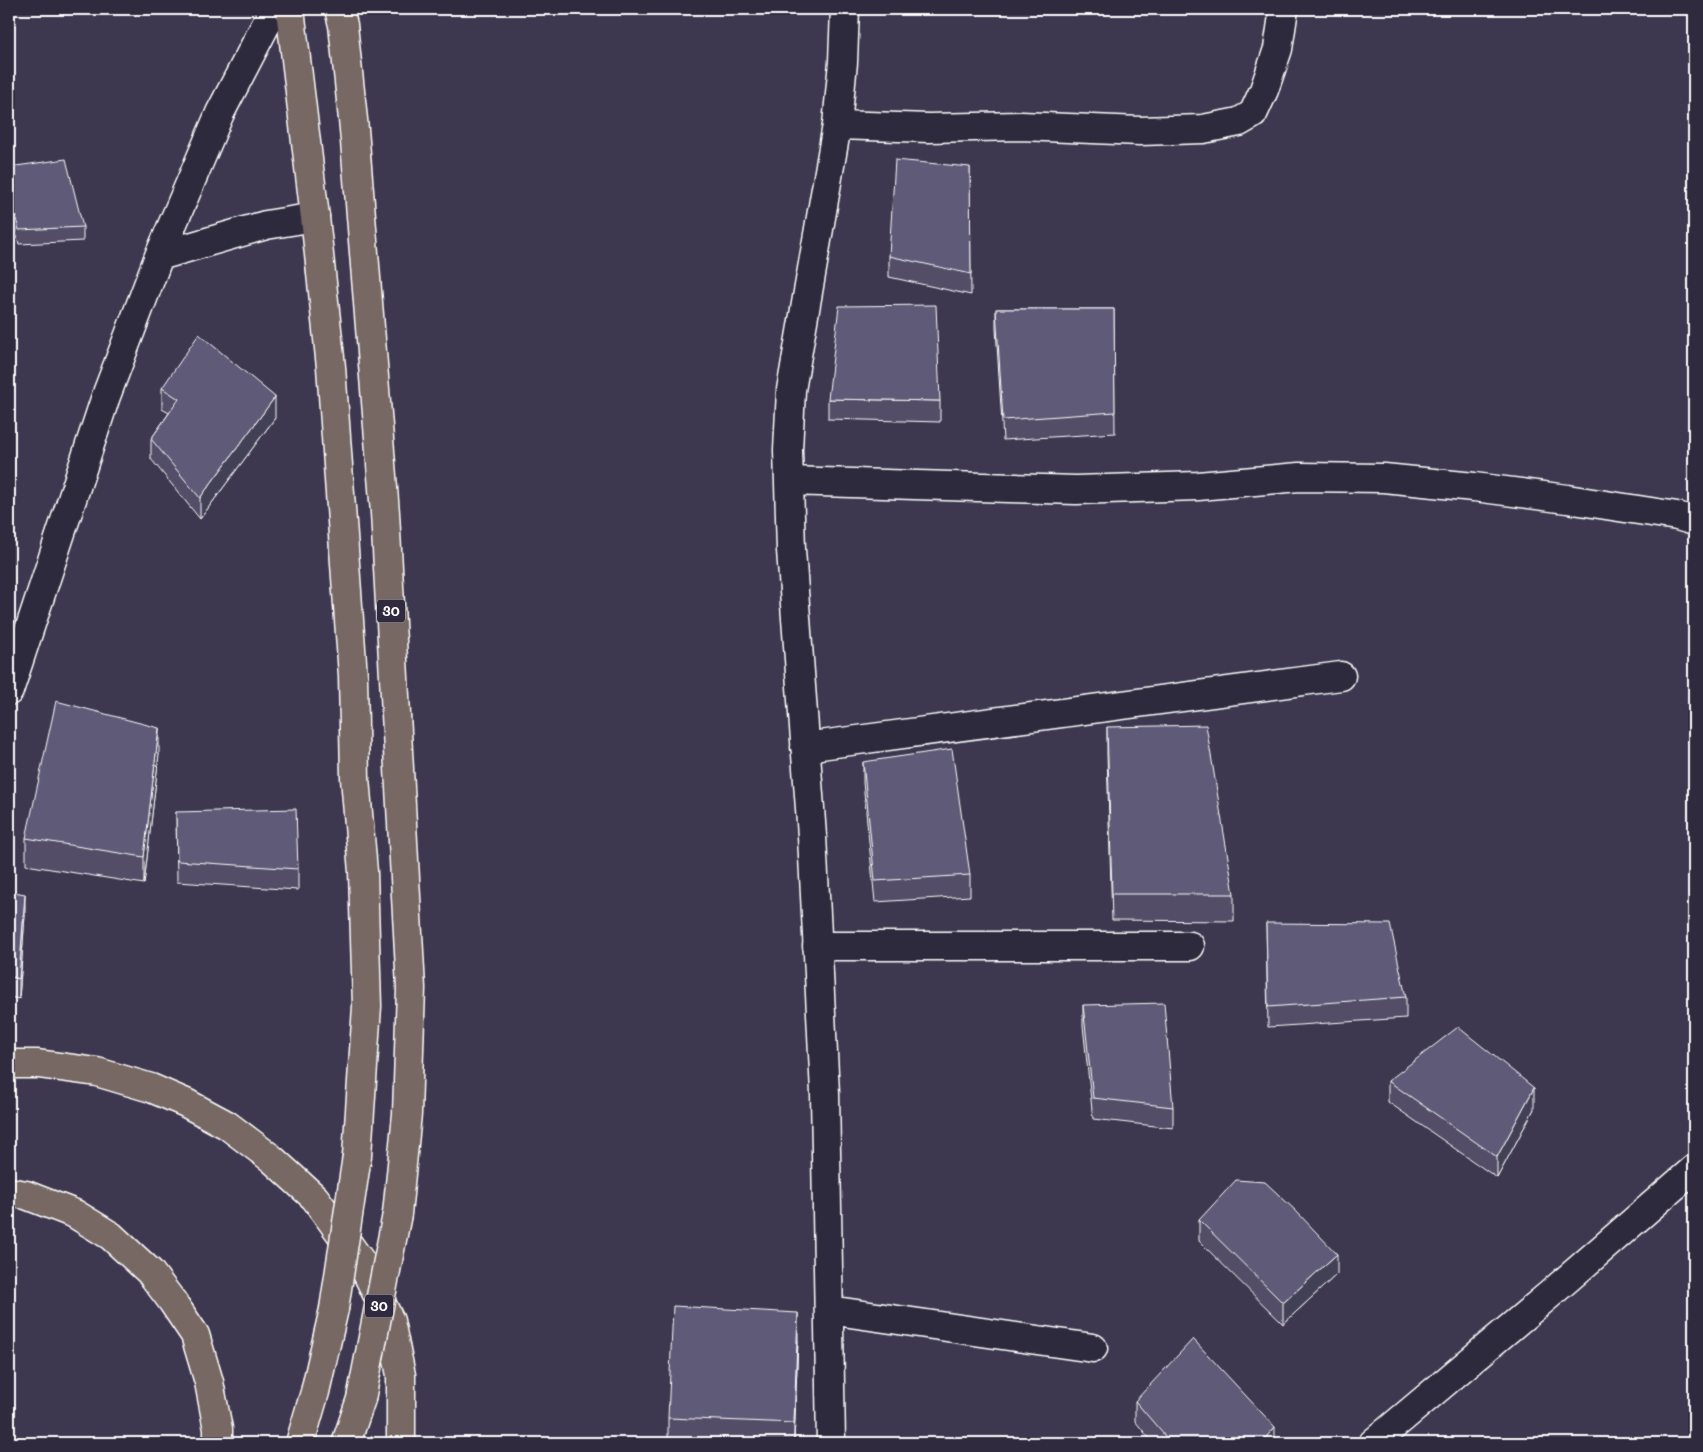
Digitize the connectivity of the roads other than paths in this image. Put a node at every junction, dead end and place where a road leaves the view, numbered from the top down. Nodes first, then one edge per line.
1 (274, 9) edge
2 (290, 9) edge
3 (339, 9) edge
4 (845, 9) edge
5 (1284, 9) edge
6 (837, 125) junction
7 (315, 217) junction
8 (159, 256) junction
9 (789, 481) junction
10 (1694, 521) edge
11 (1341, 676) dead end
12 (9, 691) edge
13 (805, 747) junction
14 (818, 946) junction
15 (1190, 946) dead end
16 (9, 1064) edge
17 (1694, 1169) edge
18 (9, 1192) edge
19 (829, 1310) junction
20 (1093, 1348) dead end
21 (218, 1443) edge
22 (300, 1443) edge
23 (346, 1443) edge
24 (401, 1443) edge
25 (831, 1443) edge
26 (1373, 1443) edge

1 - 8 street
2 - 7 main road
3 - 23 main road, 30, bridge
4 - 6 street
5 - 6 street
6 - 9 street
7 - 8 street
7 - 22 main road, bridge
8 - 12 street
9 - 10 street
9 - 13 street
11 - 13 street
13 - 14 street
14 - 15 street
14 - 19 street
16 - 24 main road
17 - 26 street
18 - 21 main road
19 - 20 street
19 - 25 street

